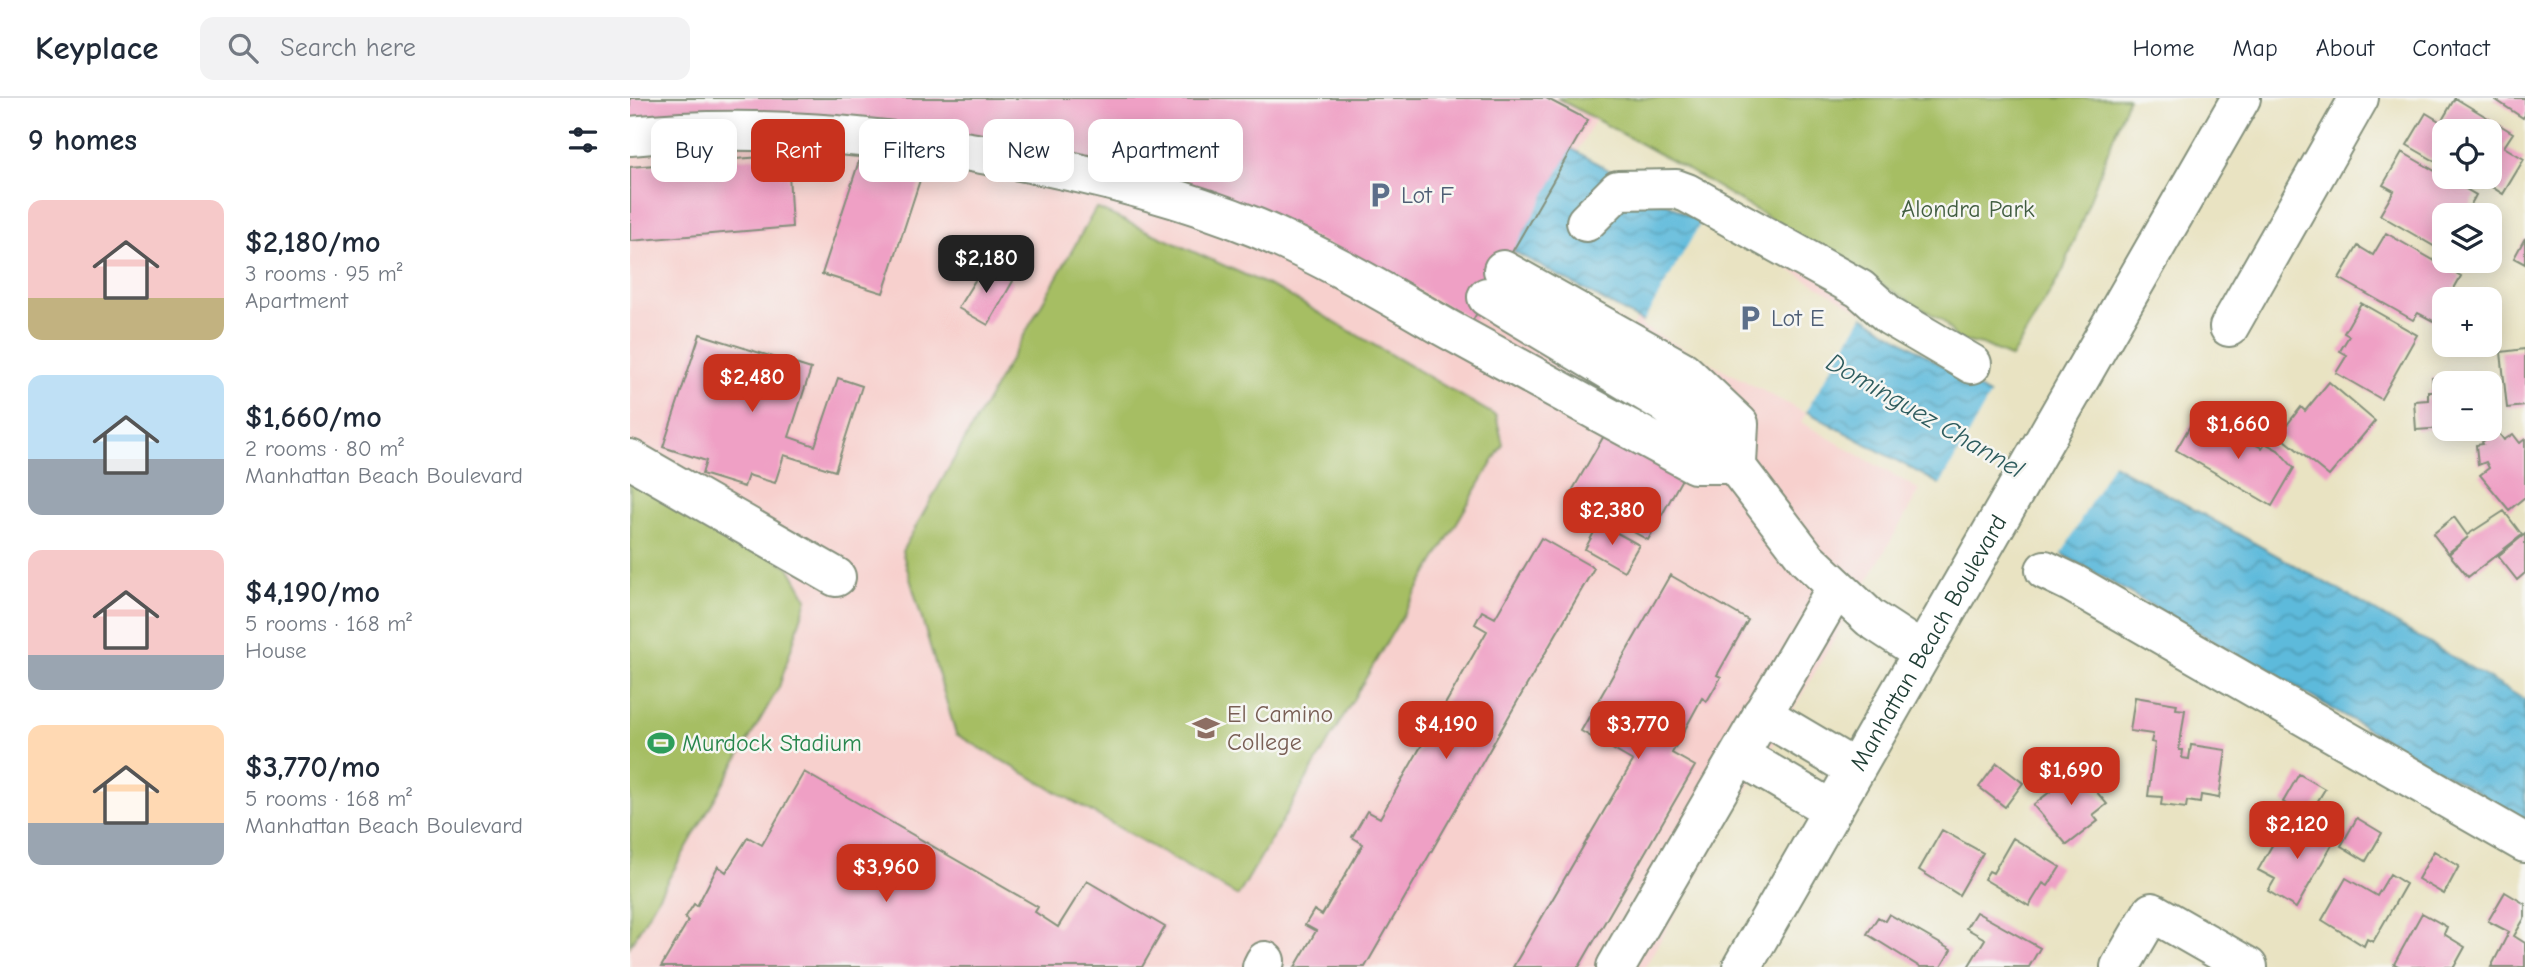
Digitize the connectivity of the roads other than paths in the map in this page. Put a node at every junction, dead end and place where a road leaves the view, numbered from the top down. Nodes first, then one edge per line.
1 (2241, 98) edge
2 (2359, 98) edge
3 (630, 136) edge
4 (1586, 222) dead end
5 (1495, 284) dead end
6 (2229, 327) dead end
7 (1972, 364) dead end
8 (630, 459) edge
9 (1737, 464) junction
10 (2045, 570) dead end
11 (836, 577) dead end
12 (1836, 588) junction
13 (1922, 652) junction
14 (1762, 714) junction
15 (1739, 755) junction
16 (1855, 769) junction
17 (1832, 810) junction
18 (2525, 843) edge
19 (1616, 967) edge
20 (1742, 967) edge
21 (2120, 967) edge
22 (2248, 967) edge

1 - 13 main road, Manhattan Beach Boulevard
2 - 6 main road
3 - 9 main road
4 - 7 main road
5 - 9 main road
8 - 11 main road
9 - 12 main road
10 - 18 main road
12 - 13 main road
12 - 14 main road
13 - 16 main road, Manhattan Beach Boulevard
14 - 15 main road
14 - 16 main road
15 - 17 main road
15 - 19 main road
16 - 17 main road, Manhattan Beach Boulevard
17 - 20 main road, Manhattan Beach Boulevard
21 - 22 main road

